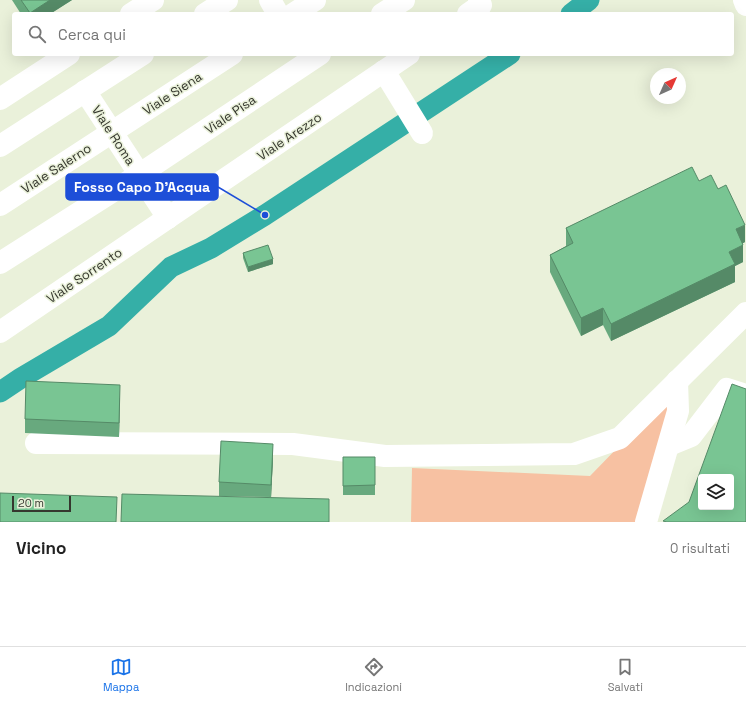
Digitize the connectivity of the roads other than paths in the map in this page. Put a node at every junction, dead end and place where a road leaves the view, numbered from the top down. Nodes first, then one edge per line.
1 (153, 0) edge
2 (227, 0) edge
3 (270, 0) edge
4 (315, 0) edge
5 (404, 0) edge
6 (744, 0) edge
7 (746, 4) edge
8 (134, 12) edge
9 (208, 12) edge
10 (277, 12) edge
11 (296, 12) edge
12 (385, 12) edge
13 (66, 56) edge
14 (140, 56) edge
15 (229, 56) edge
16 (311, 56) edge
17 (406, 56) edge
18 (384, 72) junction
19 (85, 91) junction
20 (0, 99) edge
21 (112, 131) junction
22 (422, 133) dead end
23 (0, 146) edge
24 (140, 174) junction
25 (0, 205) edge
26 (168, 218) junction
27 (0, 263) edge
28 (746, 313) edge
29 (0, 332) edge
30 (677, 381) junction
31 (746, 395) edge
32 (36, 443) dead end
33 (669, 445) junction
34 (646, 522) edge

1 - 8 street
2 - 9 street
3 - 10 street
4 - 11 street
5 - 12 street
6 - 7 street
13 - 20 street
14 - 19 street
15 - 21 street, Viale Siena
16 - 24 street, Viale Pisa
17 - 18 street, Viale Arezzo
18 - 22 street
18 - 26 street, Viale Arezzo
19 - 21 street, Viale Roma
19 - 23 street
21 - 24 street, Viale Roma
21 - 25 street, Viale Salerno
24 - 26 street, Viale Roma
24 - 27 street, Viale Pisa
26 - 29 street, Viale Sorrento
28 - 30 street
30 - 32 street
30 - 33 street
31 - 33 street
33 - 34 street

